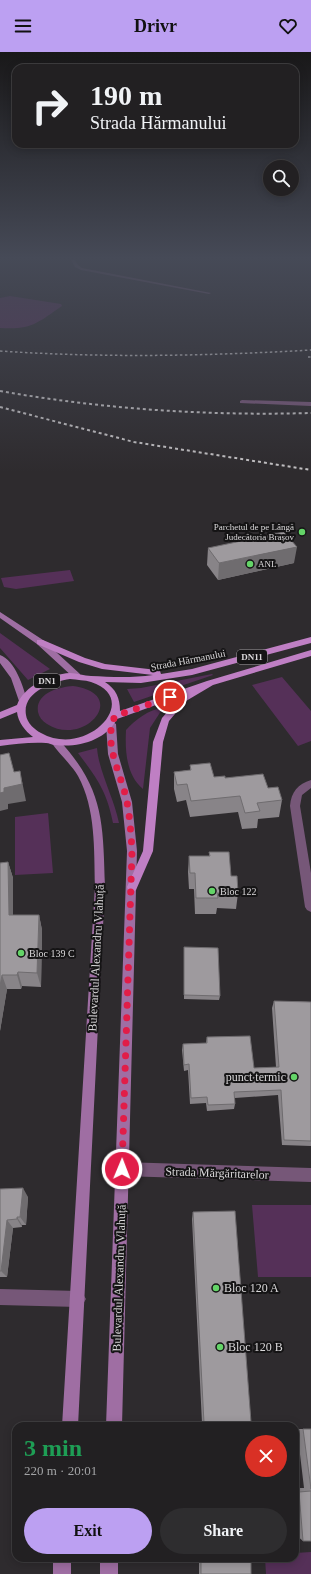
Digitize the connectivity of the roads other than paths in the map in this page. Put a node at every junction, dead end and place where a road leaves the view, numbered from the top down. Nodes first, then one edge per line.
1 (242, 402) dead end
2 (311, 404) edge
3 (0, 614) edge
4 (311, 640) edge
5 (40, 642) junction
6 (311, 653) edge
7 (0, 658) edge
8 (173, 675) junction
9 (77, 676) junction
10 (90, 678) junction
11 (210, 683) junction
12 (22, 704) junction
13 (0, 716) edge
14 (113, 720) junction
15 (52, 741) junction
16 (0, 743) edge
17 (311, 784) edge
18 (132, 887) junction
19 (311, 907) edge
20 (122, 1169) junction
21 (311, 1175) edge
22 (0, 1297) edge
23 (78, 1299) junction
24 (70, 1422) edge
25 (114, 1422) edge
26 (62, 1562) edge
27 (109, 1562) edge
28 (62, 1574) edge
29 (109, 1574) edge

1 - 2 street
3 - 5 main road, DN1
4 - 8 main road, Strada Hărmanului / DN11
5 - 8 main road
5 - 9 main road, DN1
6 - 11 main road, DN11
7 - 12 main road, DN1
8 - 10 main road, Strada Hărmanului / DN11
9 - 10 main road, DN1
9 - 12 main road, DN1
10 - 14 main road, DN1
11 - 14 main road, DN11
11 - 18 main road
12 - 13 main road
12 - 15 main road, DN1
14 - 15 main road, DN1
14 - 18 main road, Bulevardul Alexandru Vlahuță / DN1
15 - 16 main road
15 - 23 main road, Bulevardul Alexandru Vlahuță / DN1
17 - 19 street
18 - 20 main road, Bulevardul Alexandru Vlahuță / DN1
20 - 21 street, Strada Mărgăritarelor
20 - 25 main road, Bulevardul Alexandru Vlahuță / DN1
22 - 23 street
23 - 24 main road, Bulevardul Alexandru Vlahuță / DN1
26 - 28 main road
27 - 29 main road

